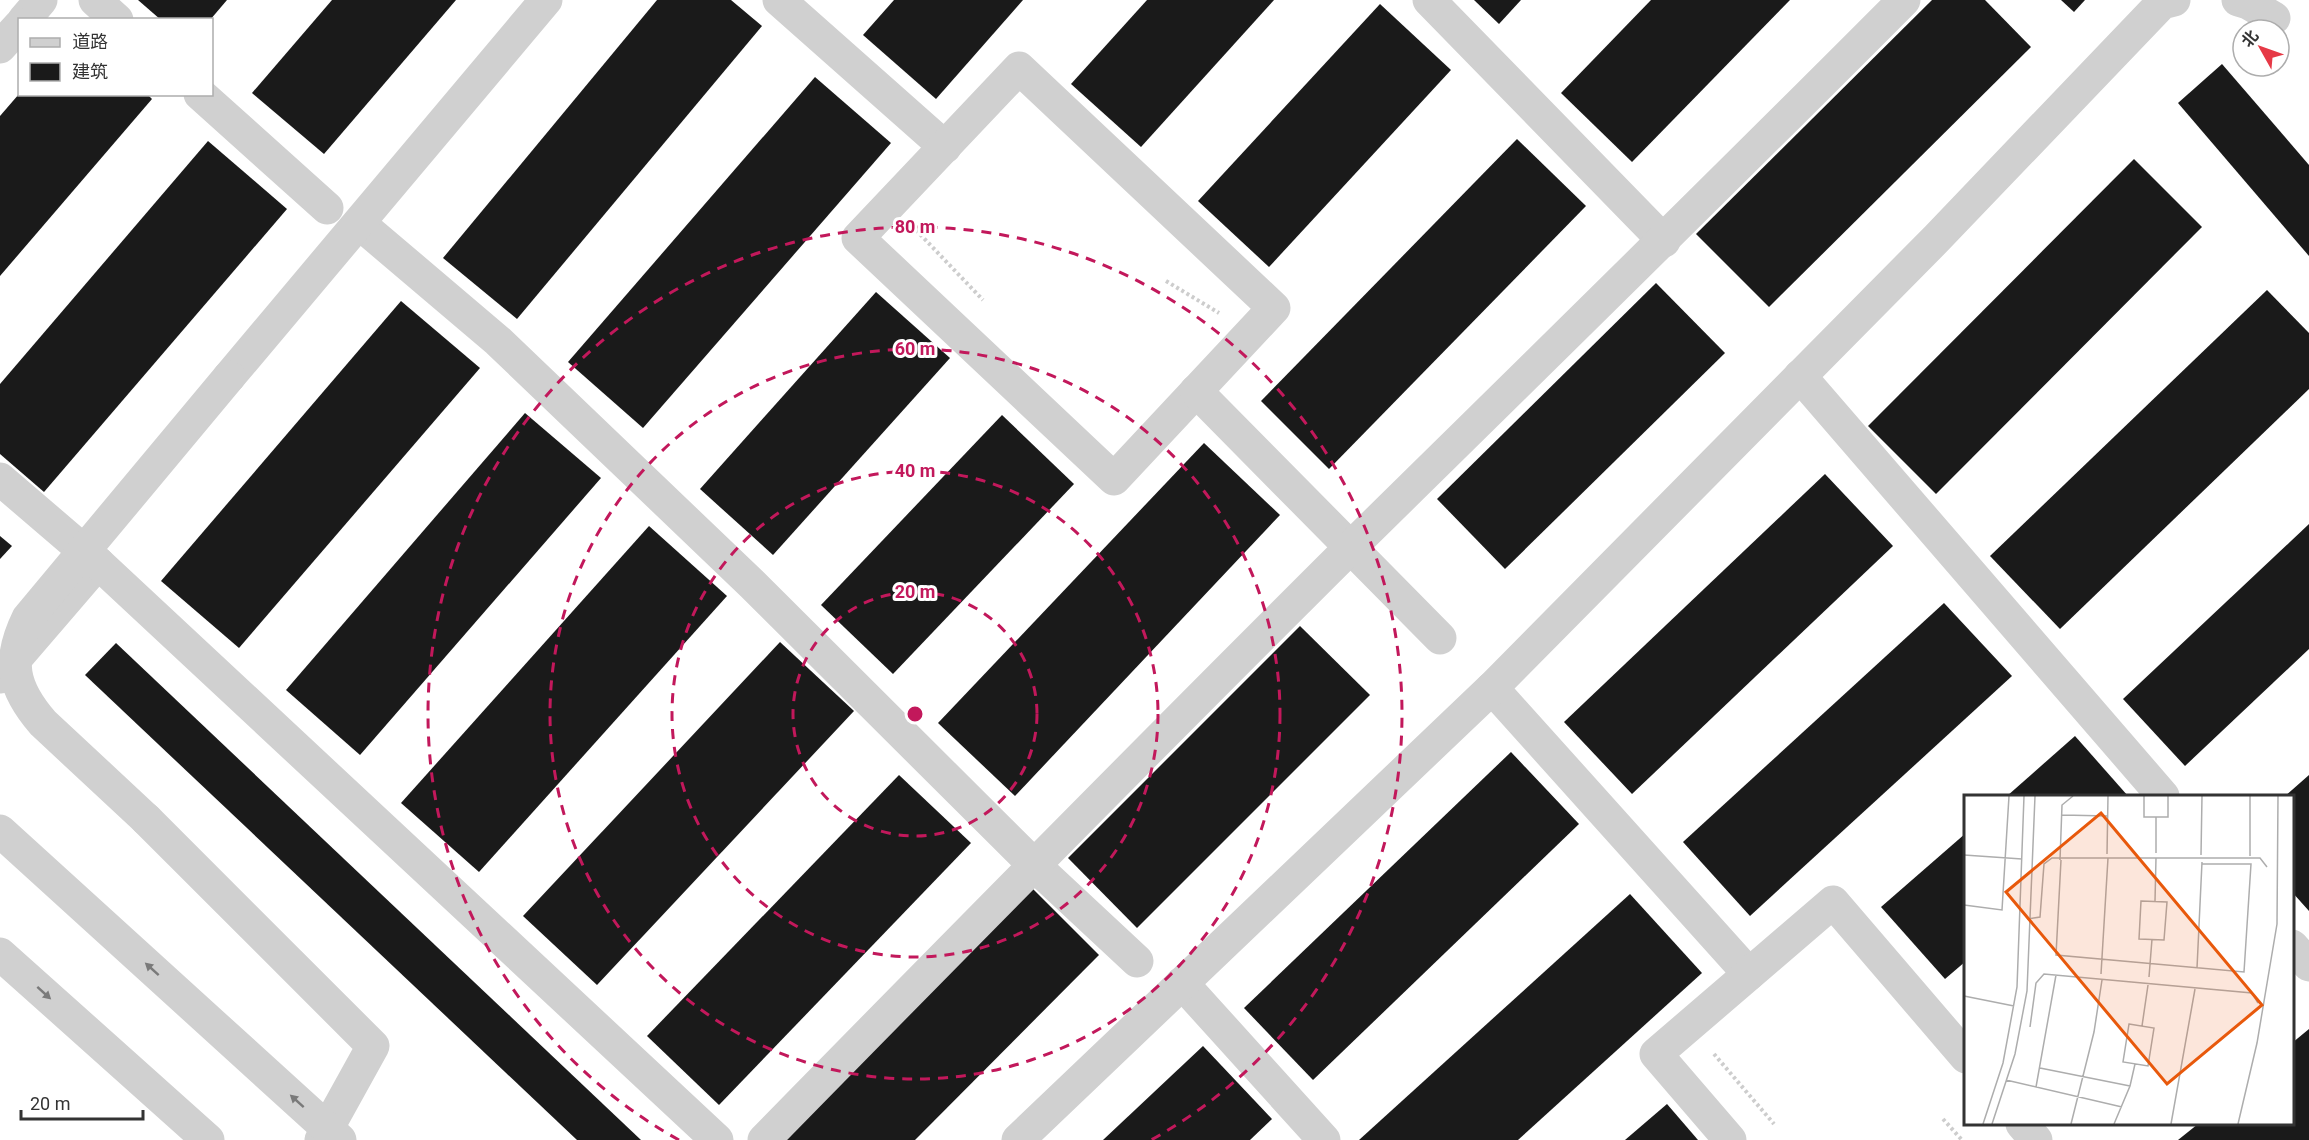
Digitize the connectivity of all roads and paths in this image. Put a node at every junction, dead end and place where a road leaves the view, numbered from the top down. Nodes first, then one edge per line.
1 (41, 0) edge
2 (95, 0) edge
3 (546, 0) edge
4 (779, 0) edge
5 (1430, 0) edge
6 (1904, 0) edge
7 (2174, 0) edge
8 (2238, 0) edge
9 (26, 18) edge
10 (115, 18) edge
11 (2274, 18) dead end
12 (18, 27) edge
13 (0, 47) edge
14 (202, 96) edge
15 (945, 147) junction
16 (891, 204) junction
17 (327, 208) dead end
18 (359, 223) junction
19 (1664, 241) junction
20 (1166, 281) dead end
21 (984, 301) dead end
22 (1251, 333) junction
23 (1800, 376) junction
24 (1196, 392) junction
25 (0, 479) edge
26 (1350, 548) junction
27 (98, 563) junction
28 (1440, 638) dead end
29 (0, 677) edge
30 (1492, 688) junction
31 (2162, 795) edge
32 (0, 831) edge
33 (1034, 864) junction
34 (2294, 948) edge
35 (0, 954) edge
36 (1137, 961) dead end
37 (2309, 965) edge
38 (1749, 974) junction
39 (1182, 983) junction
40 (1690, 1025) junction
41 (1964, 1056) edge
42 (1943, 1119) dead end
43 (1774, 1124) dead end
44 (2023, 1125) edge
45 (330, 1136) edge
46 (208, 1140) edge
47 (717, 1140) edge
48 (764, 1140) edge
49 (1018, 1140) edge
50 (1324, 1140) edge
51 (1730, 1140) edge
52 (1962, 1140) edge
53 (2036, 1140) edge

1 - 9 street
2 - 10 street
3 - 18 street
4 - 15 street
5 - 19 street
6 - 19 street
7 - 23 street
8 - 11 street
12 - 13 street
14 - 17 street
15 - 16 street
15 - 22 street
16 - 21 path
16 - 24 street
18 - 33 street
18 - 45 street, bridge
19 - 26 street
20 - 22 path
22 - 24 street
23 - 30 street
23 - 31 street
24 - 26 street
25 - 27 street
26 - 28 street
26 - 33 street
27 - 29 street
27 - 47 street
30 - 38 street
30 - 39 street
45 -> 32 street
33 - 36 street
33 - 48 street
34 - 37 street
35 -> 46 street
38 - 40 street
38 - 41 street
39 - 49 street
39 - 50 street
40 - 43 path
40 - 51 street
42 - 52 path
44 - 53 street

